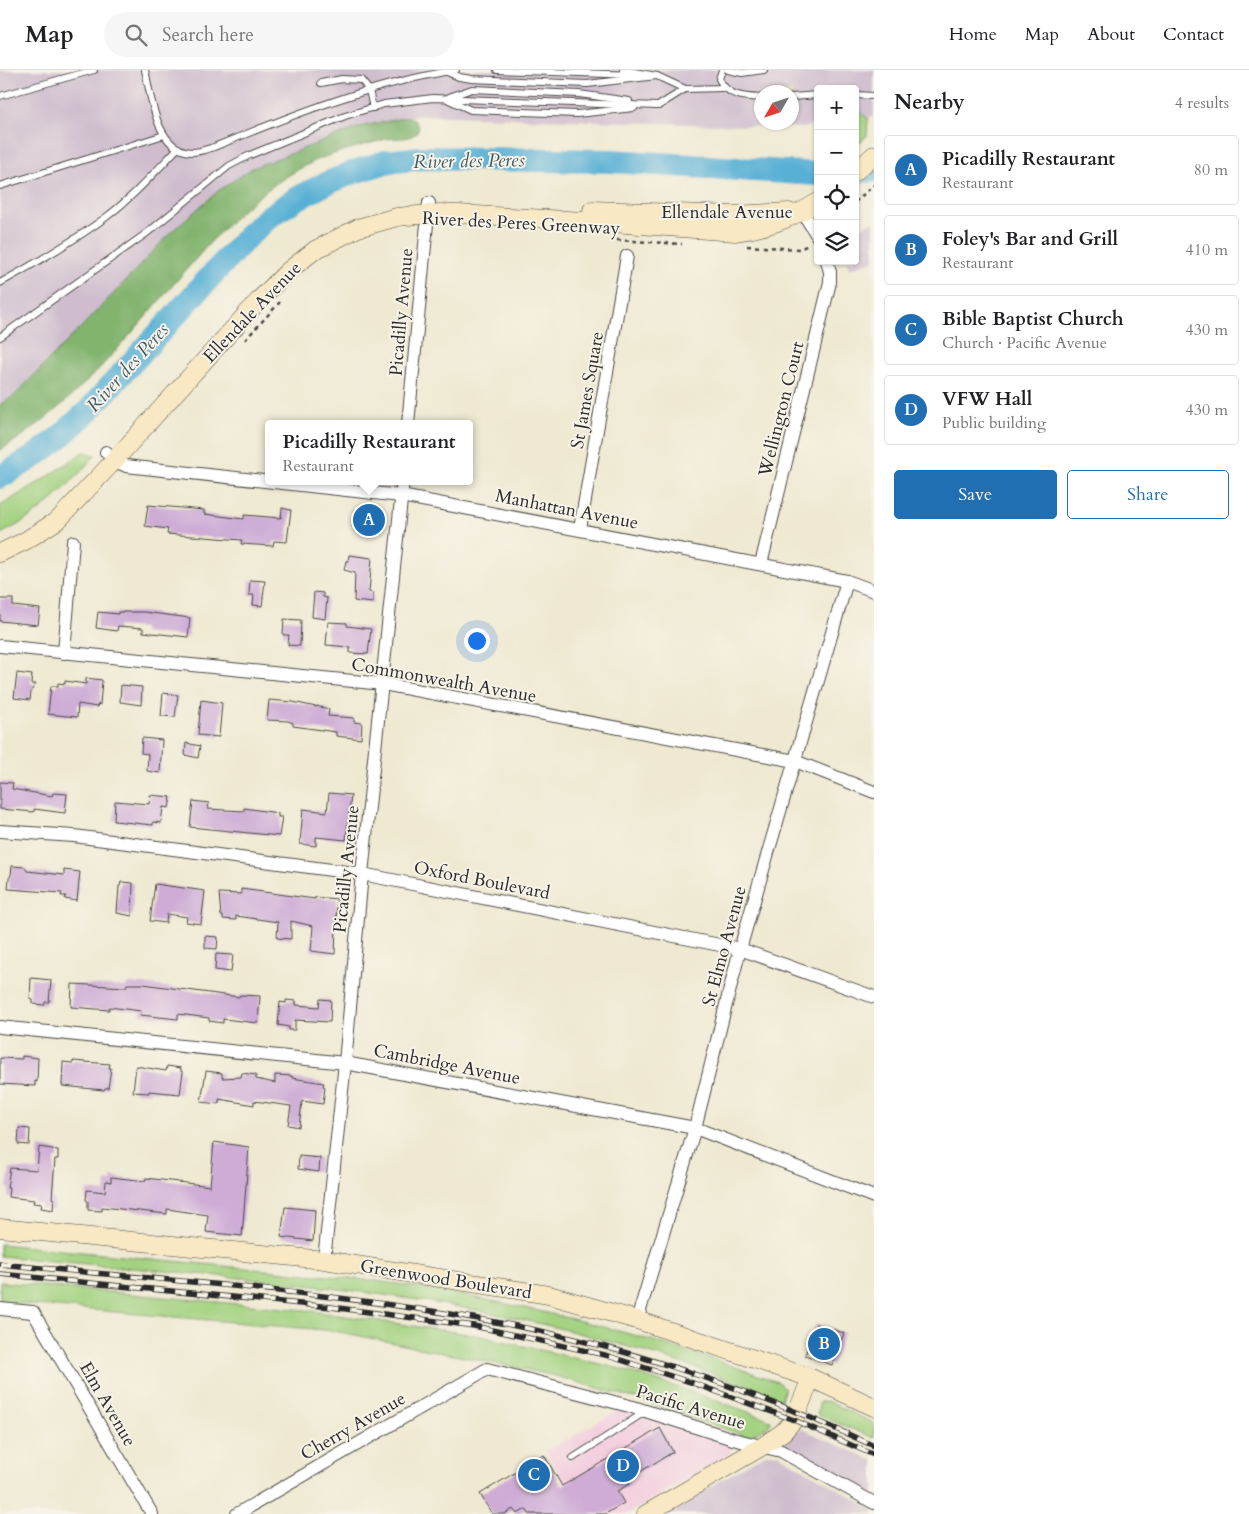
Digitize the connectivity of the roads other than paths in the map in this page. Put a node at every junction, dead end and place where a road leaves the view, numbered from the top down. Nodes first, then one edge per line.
1 (94, 70) edge
2 (145, 70) edge
3 (456, 70) edge
4 (497, 70) edge
5 (623, 70) edge
6 (722, 70) edge
7 (728, 70) edge
8 (764, 70) edge
9 (447, 71) edge
10 (657, 76) junction
11 (321, 82) dead end
12 (723, 88) junction
13 (685, 89) junction
14 (368, 90) junction
15 (814, 95) edge
16 (859, 95) edge
17 (0, 96) edge
18 (799, 96) edge
19 (874, 96) edge
20 (754, 97) edge
21 (445, 98) junction
22 (658, 106) junction
23 (373, 108) junction
24 (164, 135) junction
25 (178, 148) junction
26 (874, 155) edge
27 (859, 168) edge
28 (0, 186) edge
29 (428, 208) junction
30 (808, 208) edge
31 (814, 225) edge
32 (627, 256) dead end
33 (829, 265) edge
34 (0, 283) edge
35 (0, 337) edge
36 (408, 420) edge
37 (110, 456) junction
38 (265, 481) edge
39 (300, 485) edge
40 (402, 485) edge
41 (401, 496) junction
42 (580, 529) junction
43 (0, 541) edge
44 (72, 542) dead end
45 (0, 552) edge
46 (761, 564) junction
47 (847, 581) junction
48 (874, 591) edge
49 (0, 646) edge
50 (64, 653) junction
51 (383, 684) junction
52 (795, 761) junction
53 (874, 792) edge
54 (0, 831) edge
55 (362, 874) junction
56 (740, 949) junction
57 (874, 997) edge
58 (0, 1027) edge
59 (346, 1063) junction
60 (695, 1128) junction
61 (874, 1197) edge
62 (0, 1228) edge
63 (324, 1260) junction
64 (0, 1309) edge
65 (637, 1320) junction
66 (487, 1368) joint
67 (811, 1378) junction
68 (874, 1407) edge
69 (646, 1411) junction
70 (763, 1446) junction
71 (573, 1458) dead end
72 (874, 1503) edge
73 (152, 1514) edge
74 (237, 1514) edge
75 (646, 1514) edge

1 - 17 lane
2 - 24 lane
3 - 9 lane
4 - 10 lane
5 - 10 lane
6 - 12 lane
7 - 8 lane
9 - 10 lane
9 - 14 lane
10 - 13 lane
11 - 14 lane
12 - 13 lane
12 - 20 lane
13 - 22 lane
14 - 23 lane
14 - 25 lane
15 - 18 lane
16 - 19 lane
21 - 22 lane
21 - 22 lane
21 - 22 lane
21 - 23 lane
23 - 35 lane
24 - 25 lane
24 - 28 lane
25 - 34 lane
26 - 27 street
29 - 30 street, Ellendale Avenue
29 - 36 street, Picadilly Avenue
29 - 37 street, Ellendale Avenue
30 - 31 street
32 - 42 street, St James Square
33 - 46 street, Wellington Court
37 - 38 street, Manhattan Avenue
37 - 43 street, Ellendale Avenue
37 - 45 street, Ellendale Avenue
39 - 41 street, Manhattan Avenue
40 - 41 street, Picadilly Avenue
41 - 42 street, Manhattan Avenue
41 - 51 street, Picadilly Avenue
42 - 46 street, Manhattan Avenue
44 - 50 street
46 - 47 street, Manhattan Avenue
47 - 48 street, Manhattan Avenue
47 - 52 street, St Elmo Avenue
49 - 50 street, Commonwealth Avenue
50 - 51 street, Commonwealth Avenue
51 - 52 street, Commonwealth Avenue
51 - 55 street, Picadilly Avenue
52 - 53 street, Commonwealth Avenue
52 - 56 street, St Elmo Avenue
54 - 55 street, Oxford Boulevard
55 - 56 street, Oxford Boulevard
55 - 59 street, Picadilly Avenue
56 - 57 street, Oxford Boulevard
56 - 60 street, St Elmo Avenue
58 - 59 street, Cambridge Avenue
59 - 60 street, Cambridge Avenue
59 - 63 street, Picadilly Avenue
60 - 61 street, Cambridge Avenue
60 - 65 street, St Elmo Avenue
62 - 63 street, Greenwood Boulevard
63 - 65 street, Greenwood Boulevard
64 - 73 street, Elm Avenue
65 - 67 street, Greenwood Boulevard
66 - 69 street, Pacific Avenue
66 - 74 street, Cherry Avenue
67 - 68 street, Greenwood Boulevard
67 - 70 street
69 - 70 street, Pacific Avenue
69 - 71 lane
70 - 72 street, Pacific Avenue
70 - 75 street

